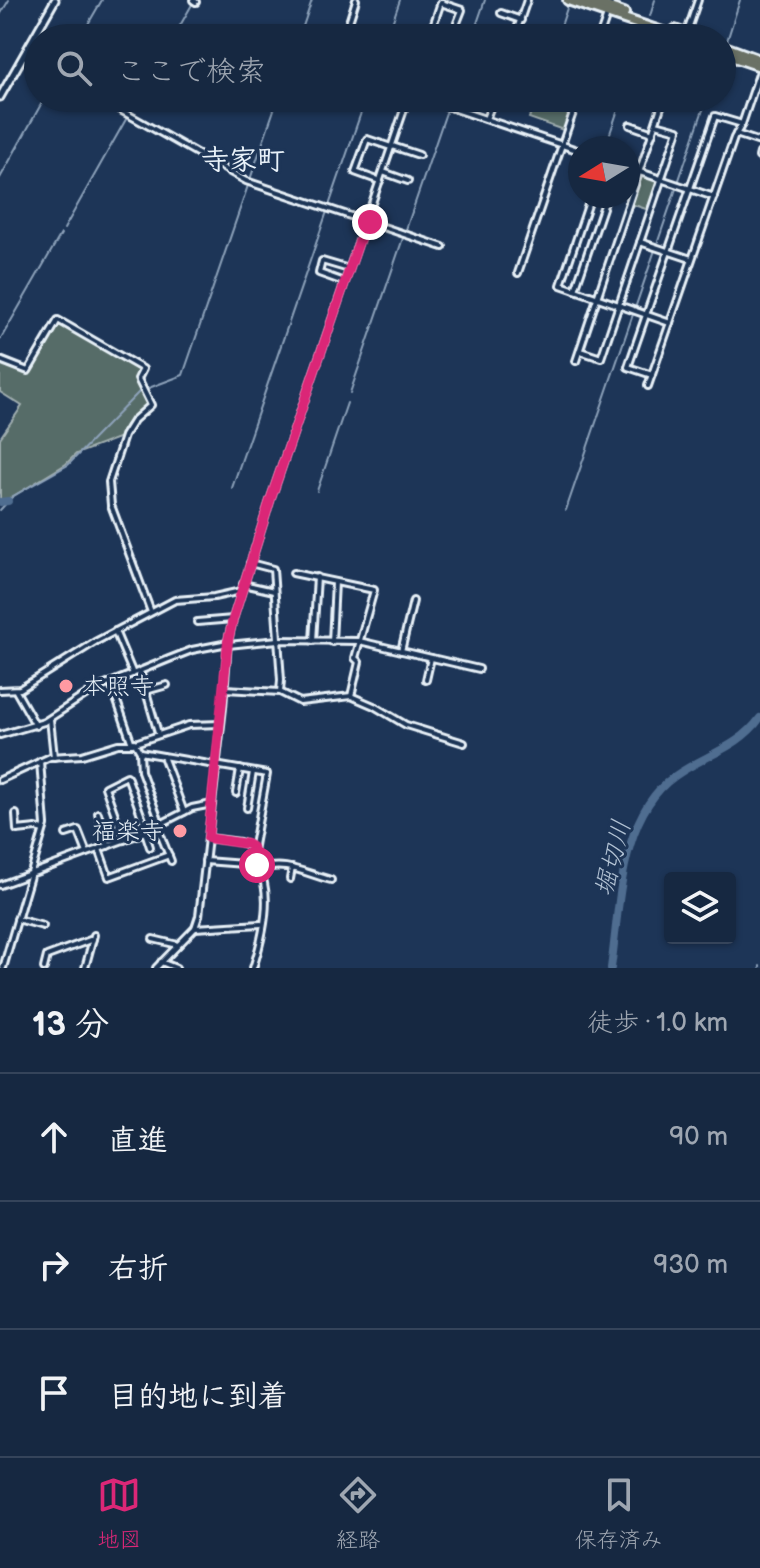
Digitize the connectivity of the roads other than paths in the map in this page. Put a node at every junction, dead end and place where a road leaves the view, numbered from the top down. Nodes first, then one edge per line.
1 (55, 0) edge
2 (356, 0) edge
3 (527, 0) edge
4 (568, 0) edge
5 (587, 0) edge
6 (698, 0) edge
7 (441, 1) edge
8 (465, 2) edge
9 (610, 7) edge
10 (462, 10) junction
11 (501, 13) dead end
12 (521, 20) junction
13 (42, 24) edge
14 (348, 24) edge
15 (434, 24) edge
16 (456, 24) edge
17 (519, 24) edge
18 (652, 24) edge
19 (689, 24) edge
20 (736, 51) edge
21 (24, 56) edge
22 (736, 59) edge
23 (760, 60) edge
24 (760, 68) edge
25 (0, 97) edge
26 (124, 112) edge
27 (403, 112) edge
28 (466, 112) edge
29 (489, 112) edge
30 (573, 112) edge
31 (660, 112) edge
32 (486, 119) junction
33 (656, 124) junction
34 (742, 124) junction
35 (630, 125) dead end
36 (653, 133) junction
37 (736, 134) junction
38 (760, 142) edge
39 (562, 145) junction
40 (392, 146) junction
41 (568, 147) edge
42 (419, 155) dead end
43 (383, 172) junction
44 (640, 172) joint
45 (662, 179) junction
46 (380, 181) junction
47 (408, 181) dead end
48 (690, 189) junction
49 (714, 197) junction
50 (587, 208) edge
51 (603, 208) edge
52 (625, 208) edge
53 (366, 221) junction
54 (640, 242) junction
55 (443, 247) dead end
56 (668, 251) junction
57 (692, 259) junction
58 (349, 269) junction
59 (518, 273) dead end
60 (344, 282) junction
61 (575, 290) junction
62 (598, 297) junction
63 (619, 305) junction
64 (646, 314) junction
65 (670, 323) junction
66 (580, 351) junction
67 (0, 360) edge
68 (576, 361) dead end
69 (652, 375) junction
70 (648, 386) dead end
71 (250, 563) junction
72 (293, 573) dead end
73 (317, 577) junction
74 (335, 582) junction
75 (243, 584) junction
76 (241, 591) junction
77 (274, 591) junction
78 (413, 601) dead end
79 (151, 612) junction
80 (233, 619) junction
81 (197, 622) dead end
82 (115, 631) junction
83 (278, 640) junction
84 (313, 641) junction
85 (359, 641) junction
86 (332, 642) junction
87 (228, 644) junction
88 (401, 651) junction
89 (431, 658) junction
90 (479, 669) dead end
91 (140, 671) junction
92 (133, 674) junction
93 (426, 680) dead end
94 (111, 684) junction
95 (167, 685) dead end
96 (225, 689) junction
97 (0, 690) edge
98 (16, 691) junction
99 (146, 691) junction
100 (280, 692) junction
101 (351, 696) junction
102 (50, 719) junction
103 (221, 724) junction
104 (36, 726) junction
105 (158, 733) junction
106 (0, 735) edge
107 (133, 743) junction
108 (464, 743) dead end
109 (140, 752) junction
110 (163, 756) junction
111 (54, 757) junction
112 (40, 760) junction
113 (216, 765) junction
114 (240, 769) junction
115 (253, 772) junction
116 (0, 780) edge
117 (236, 793) dead end
118 (212, 804) junction
119 (247, 808) dead end
120 (184, 812) junction
121 (98, 813) dead end
122 (16, 814) dead end
123 (159, 826) junction
124 (43, 830) junction
125 (146, 831) junction
126 (66, 834) dead end
127 (208, 838) junction
128 (124, 840) junction
129 (108, 846) junction
130 (150, 847) dead end
131 (99, 849) junction
132 (253, 851) junction
133 (87, 853) junction
134 (205, 861) junction
135 (258, 867) junction
136 (292, 868) junction
137 (30, 874) junction
138 (290, 879) dead end
139 (331, 880) dead end
140 (0, 885) edge
141 (17, 919) junction
142 (262, 924) junction
143 (43, 926) dead end
144 (195, 928) junction
145 (153, 939) dead end
146 (178, 946) junction
147 (161, 962) junction
148 (3, 968) edge
149 (44, 968) edge
150 (85, 968) edge
151 (156, 968) edge
152 (176, 968) edge
153 (253, 968) edge

1 - 13 street
2 - 14 street
3 - 12 street
4 - 9 highway
5 - 9 highway
6 - 19 street
7 - 10 street
7 - 15 street
8 - 10 street
9 - 18 highway
10 - 16 street
11 - 12 street
12 - 17 street
20 - 23 highway
21 - 25 street
22 - 24 highway
24 - 34 street
26 - 53 street
27 - 40 street
28 - 32 street
29 - 32 street
30 - 39 street
31 - 33 street
32 - 39 street
33 - 36 street
33 - 45 street
34 - 37 street
34 - 48 street
35 - 36 street
36 - 44 street
37 - 38 street
37 - 49 street
39 - 41 street
39 - 59 street
40 - 42 street
40 - 43 street
40 - 46 street
43 - 46 street
43 - 47 street
44 - 45 street
45 - 48 street
45 - 54 street
46 - 53 street
48 - 49 street
48 - 56 street
49 - 57 street
50 - 61 street
51 - 61 street
52 - 62 street
53 - 55 street
53 - 58 street
54 - 56 street
54 - 63 street
56 - 57 street
56 - 64 street
57 - 65 street
58 - 60 street
58 - 60 street
60 - 71 street
61 - 62 street
62 - 63 street
62 - 66 street
63 - 64 street
63 - 66 street
64 - 65 street
64 - 69 street
65 - 69 street
66 - 68 street
67 - 79 street
69 - 70 street
71 - 75 street
71 - 77 street
72 - 73 street
73 - 74 street
73 - 84 street
74 - 85 street
74 - 86 street
75 - 76 street
75 - 77 street
76 - 79 street
76 - 80 street
77 - 83 street
78 - 88 street
79 - 82 street
80 - 81 street
80 - 87 street
82 - 92 street
82 - 98 street
83 - 84 street
83 - 87 street
83 - 100 street
84 - 86 street
85 - 86 street
85 - 88 street
85 - 101 street
87 - 91 street
87 - 96 street
88 - 89 street
89 - 90 street
89 - 93 street
91 - 92 street
91 - 99 street
92 - 94 street
94 - 102 street
94 - 107 street
95 - 99 street
96 - 100 street
96 - 103 street
97 - 98 street
98 - 104 street
99 - 105 street
100 - 101 street
101 - 108 street
102 - 104 street
102 - 111 street
103 - 105 street
103 - 113 street
104 - 106 street
105 - 107 street
107 - 109 street
107 - 111 street
109 - 110 street
109 - 123 street
110 - 113 street
110 - 120 street
111 - 112 street
112 - 116 street
112 - 124 street
113 - 114 street
113 - 118 street
114 - 115 street
114 - 117 street
115 - 119 street
115 - 132 street
118 - 120 street
118 - 127 street
120 - 123 street
121 - 129 street
122 - 124 street
123 - 125 street
123 - 131 street
124 - 137 street
125 - 128 street
125 - 128 street
125 - 130 street
126 - 133 street
127 - 132 street
127 - 134 street
128 - 129 street
129 - 131 street
131 - 133 street
132 - 135 street
133 - 137 street
134 - 135 street
134 - 144 street
135 - 136 street
135 - 142 street
136 - 138 street
136 - 139 street
137 - 140 street
137 - 141 street
141 - 143 street
141 - 148 street
142 - 144 street
142 - 153 street
144 - 146 street
145 - 146 street
146 - 147 street
147 - 151 street
147 - 152 street
149 - 150 street

